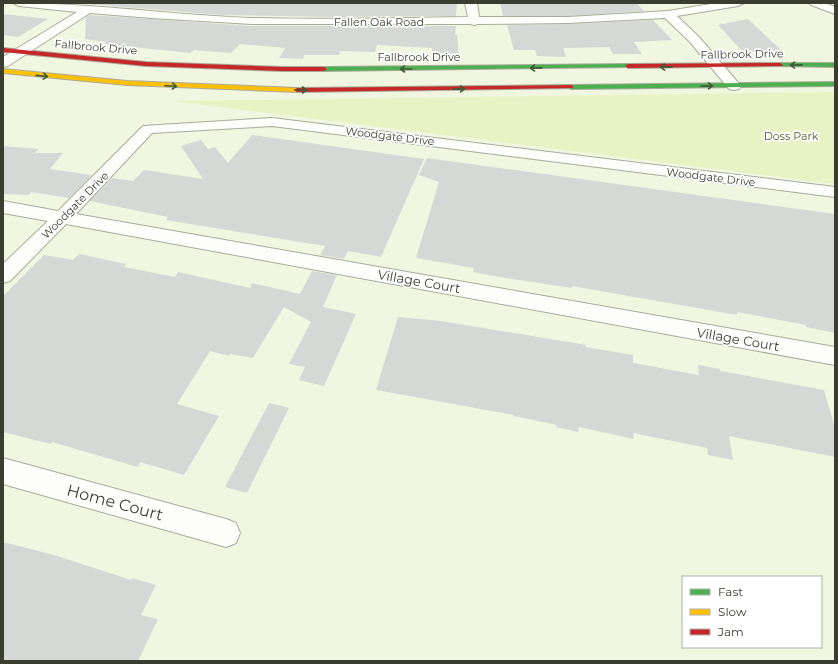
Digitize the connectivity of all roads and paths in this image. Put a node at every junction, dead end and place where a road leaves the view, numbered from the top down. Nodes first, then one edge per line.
1 (19, 3) edge
2 (471, 3) edge
3 (738, 3) edge
4 (815, 3) edge
5 (87, 10) junction
6 (835, 11) edge
7 (668, 14) junction
8 (474, 22) junction
9 (3, 50) edge
10 (20, 52) junction
11 (3, 63) edge
12 (835, 65) edge
13 (716, 66) junction
14 (3, 71) edge
15 (355, 79) junction
16 (835, 84) edge
17 (734, 86) junction
18 (835, 192) edge
19 (3, 207) edge
20 (63, 217) junction
21 (3, 276) edge
22 (835, 356) edge
23 (3, 472) edge
24 (226, 533) dead end

1 - 5 street, Fallen Oak Road
2 - 8 street
3 - 7 street, Fallen Oak Road
4 - 6 street
5 - 8 street, Fallen Oak Road
5 - 10 street
7 - 8 street, Fallen Oak Road
7 - 13 street
9 - 10 main road, Fallbrook Drive
10 - 11 street
10 - 15 main road, Fallbrook Drive
12 -> 13 main road, Fallbrook Drive
13 -> 15 main road, Fallbrook Drive
13 - 17 street
14 -> 15 main road, Fallbrook Drive
15 -> 17 main road, Fallbrook Drive
16 - 17 main road, Fallbrook Drive
18 - 20 street, Woodgate Drive
19 - 20 street, Village Court
20 - 21 street, Woodgate Drive
20 - 22 street, Village Court
23 - 24 street, Home Court

